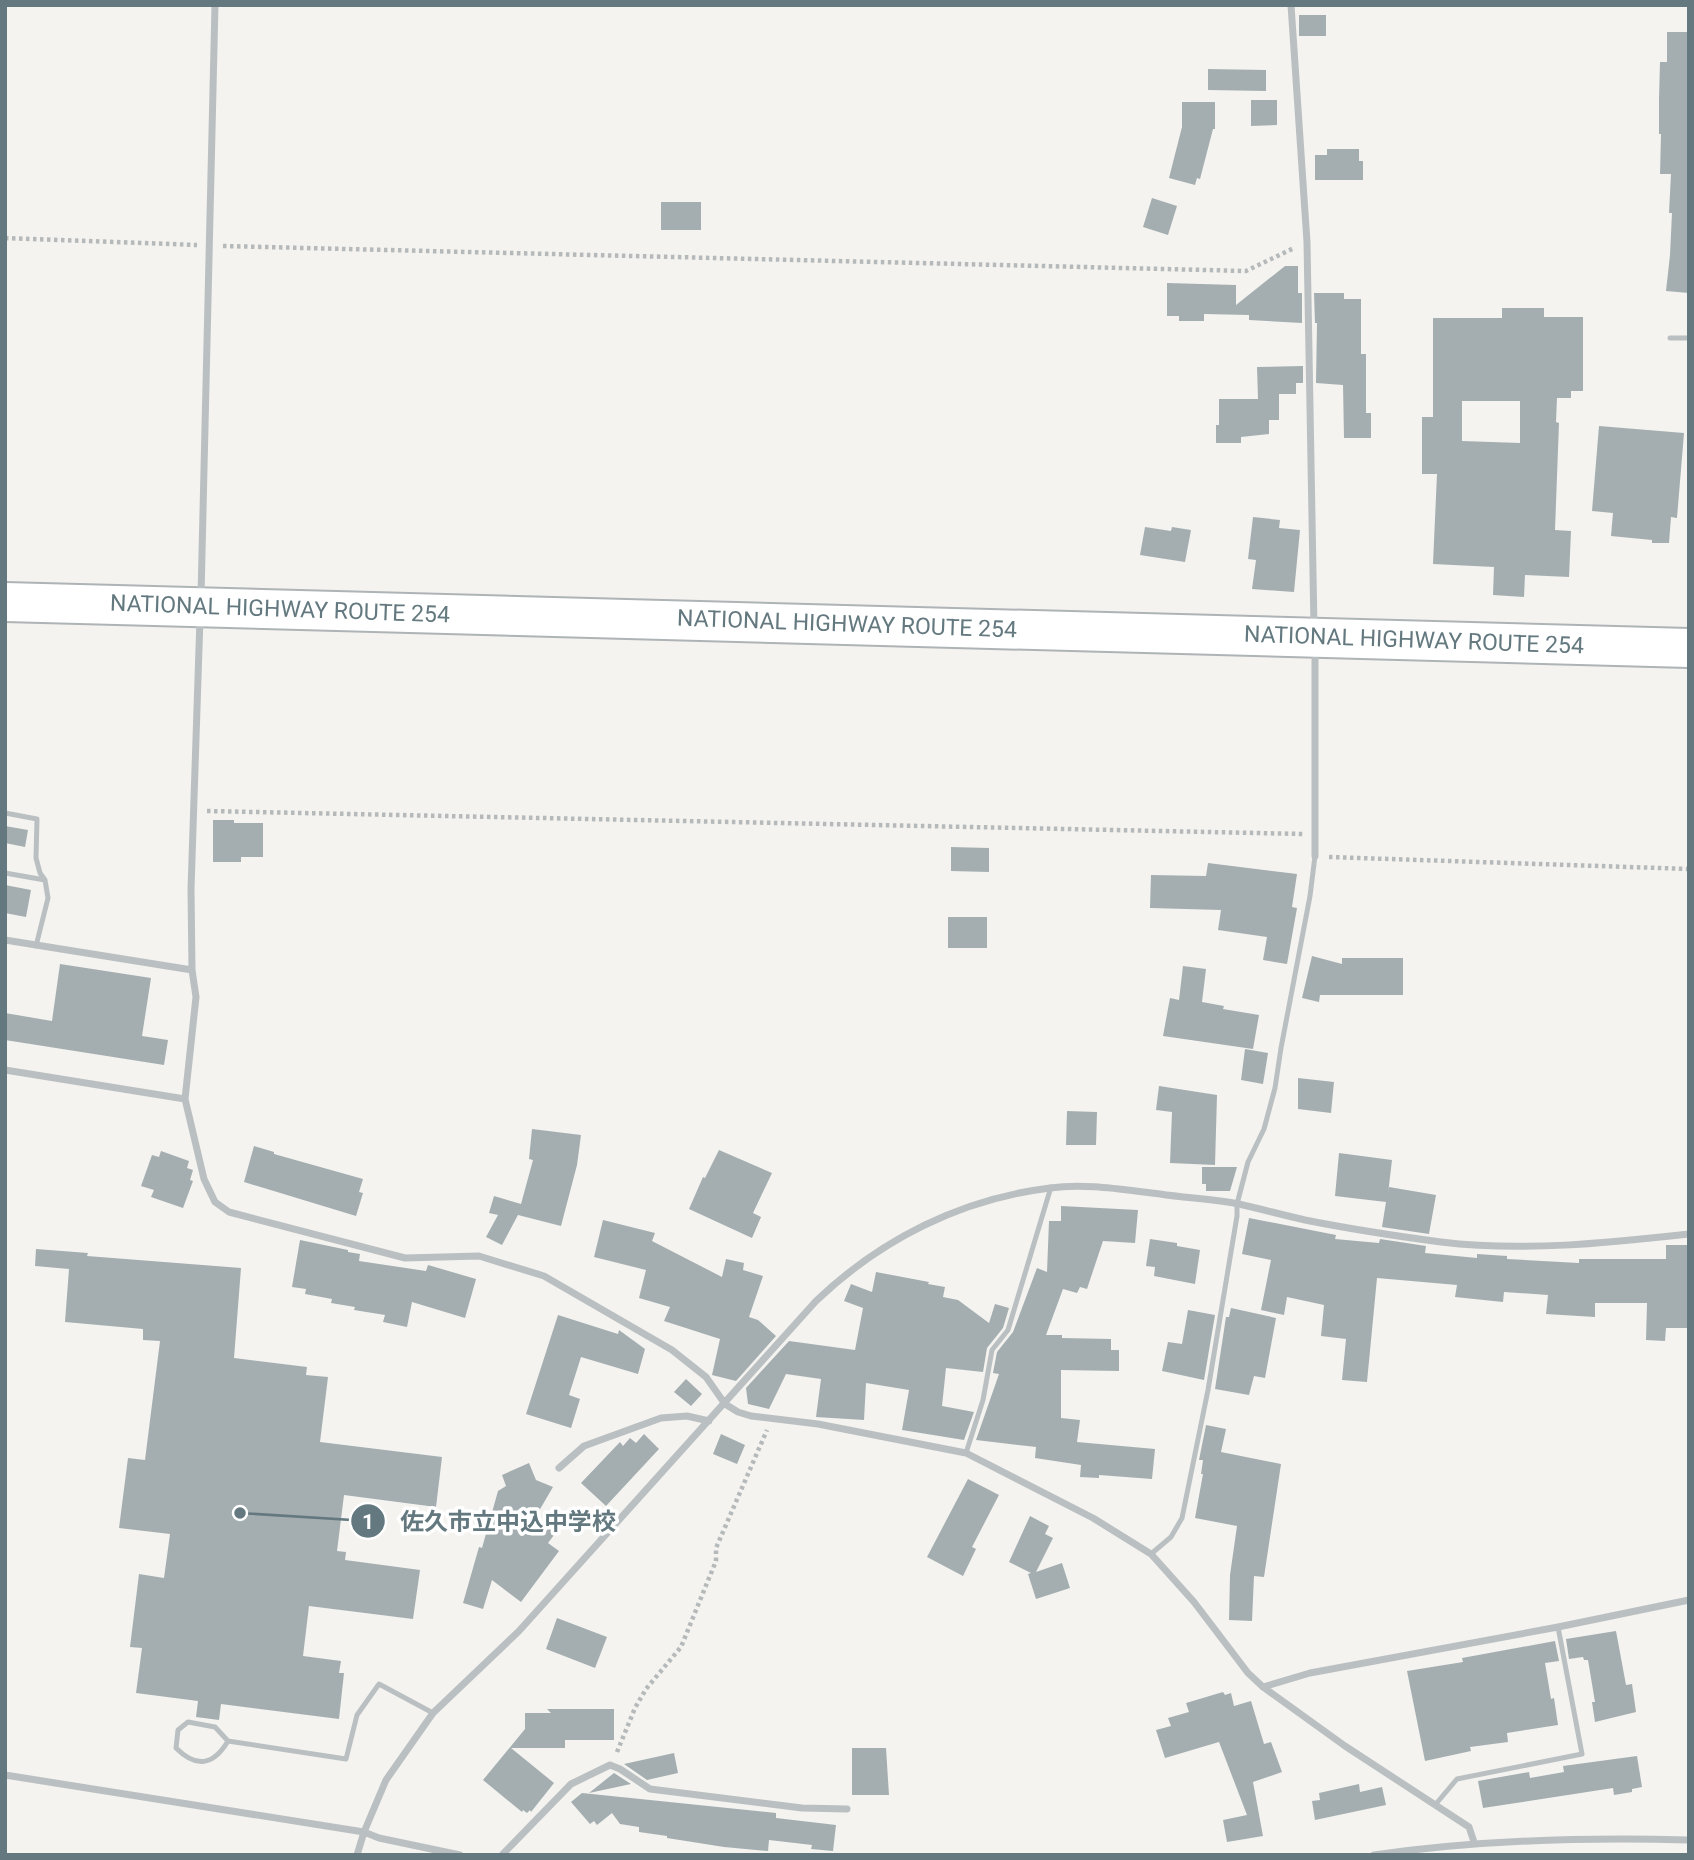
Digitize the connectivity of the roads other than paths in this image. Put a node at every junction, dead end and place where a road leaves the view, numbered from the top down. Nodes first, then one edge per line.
1 (215, 5) edge
2 (1291, 5) edge
3 (1670, 338) dead end
4 (1689, 338) edge
5 (5, 602) edge
6 (200, 607) junction
7 (1315, 637) junction
8 (1689, 648) edge
9 (5, 813) edge
10 (1315, 856) joint
11 (5, 873) edge
12 (44, 880) junction
13 (5, 940) edge
14 (36, 946) junction
15 (192, 970) junction
16 (5, 1070) edge
17 (185, 1099) junction
18 (1051, 1187) junction
19 (1237, 1204) junction
20 (1689, 1234) edge
21 (726, 1404) junction
22 (709, 1421) junction
23 (966, 1453) junction
24 (559, 1468) dead end
25 (1151, 1553) junction
26 (1689, 1600) edge
27 (1558, 1627) junction
28 (1263, 1687) junction
29 (433, 1713) junction
30 (228, 1741) junction
31 (5, 1775) edge
32 (1435, 1805) junction
33 (847, 1810) dead end
34 (363, 1836) junction
35 (1689, 1840) edge
36 (1474, 1842) junction
37 (357, 1855) edge
38 (460, 1855) edge
39 (502, 1855) edge
40 (1374, 1855) edge

1 - 6 street
2 - 7 street
3 - 4 lane
5 - 6 highway, NATIONAL HIGHWAY ROUTE 254
6 - 7 highway, NATIONAL HIGHWAY ROUTE 254
6 - 15 street
7 - 8 highway, NATIONAL HIGHWAY ROUTE 254
7 - 10 street
9 - 12 lane
10 - 19 lane
11 - 12 lane
12 - 14 lane
13 - 14 street
14 - 15 street
15 - 17 street
16 - 17 street
17 - 21 street
18 - 19 street
18 - 21 street
18 - 23 lane
19 - 20 street
19 - 25 lane
21 - 22 street
21 - 23 street
22 - 24 street
22 - 29 street
23 - 25 street
25 - 28 street
26 - 27 street
27 - 28 street
27 - 32 lane
28 - 32 street
29 - 30 lane
29 - 34 street
30 - 30 lane
31 - 34 street
32 - 36 street
33 - 39 street
34 - 37 street
34 - 38 street
35 - 36 street
36 - 40 street

